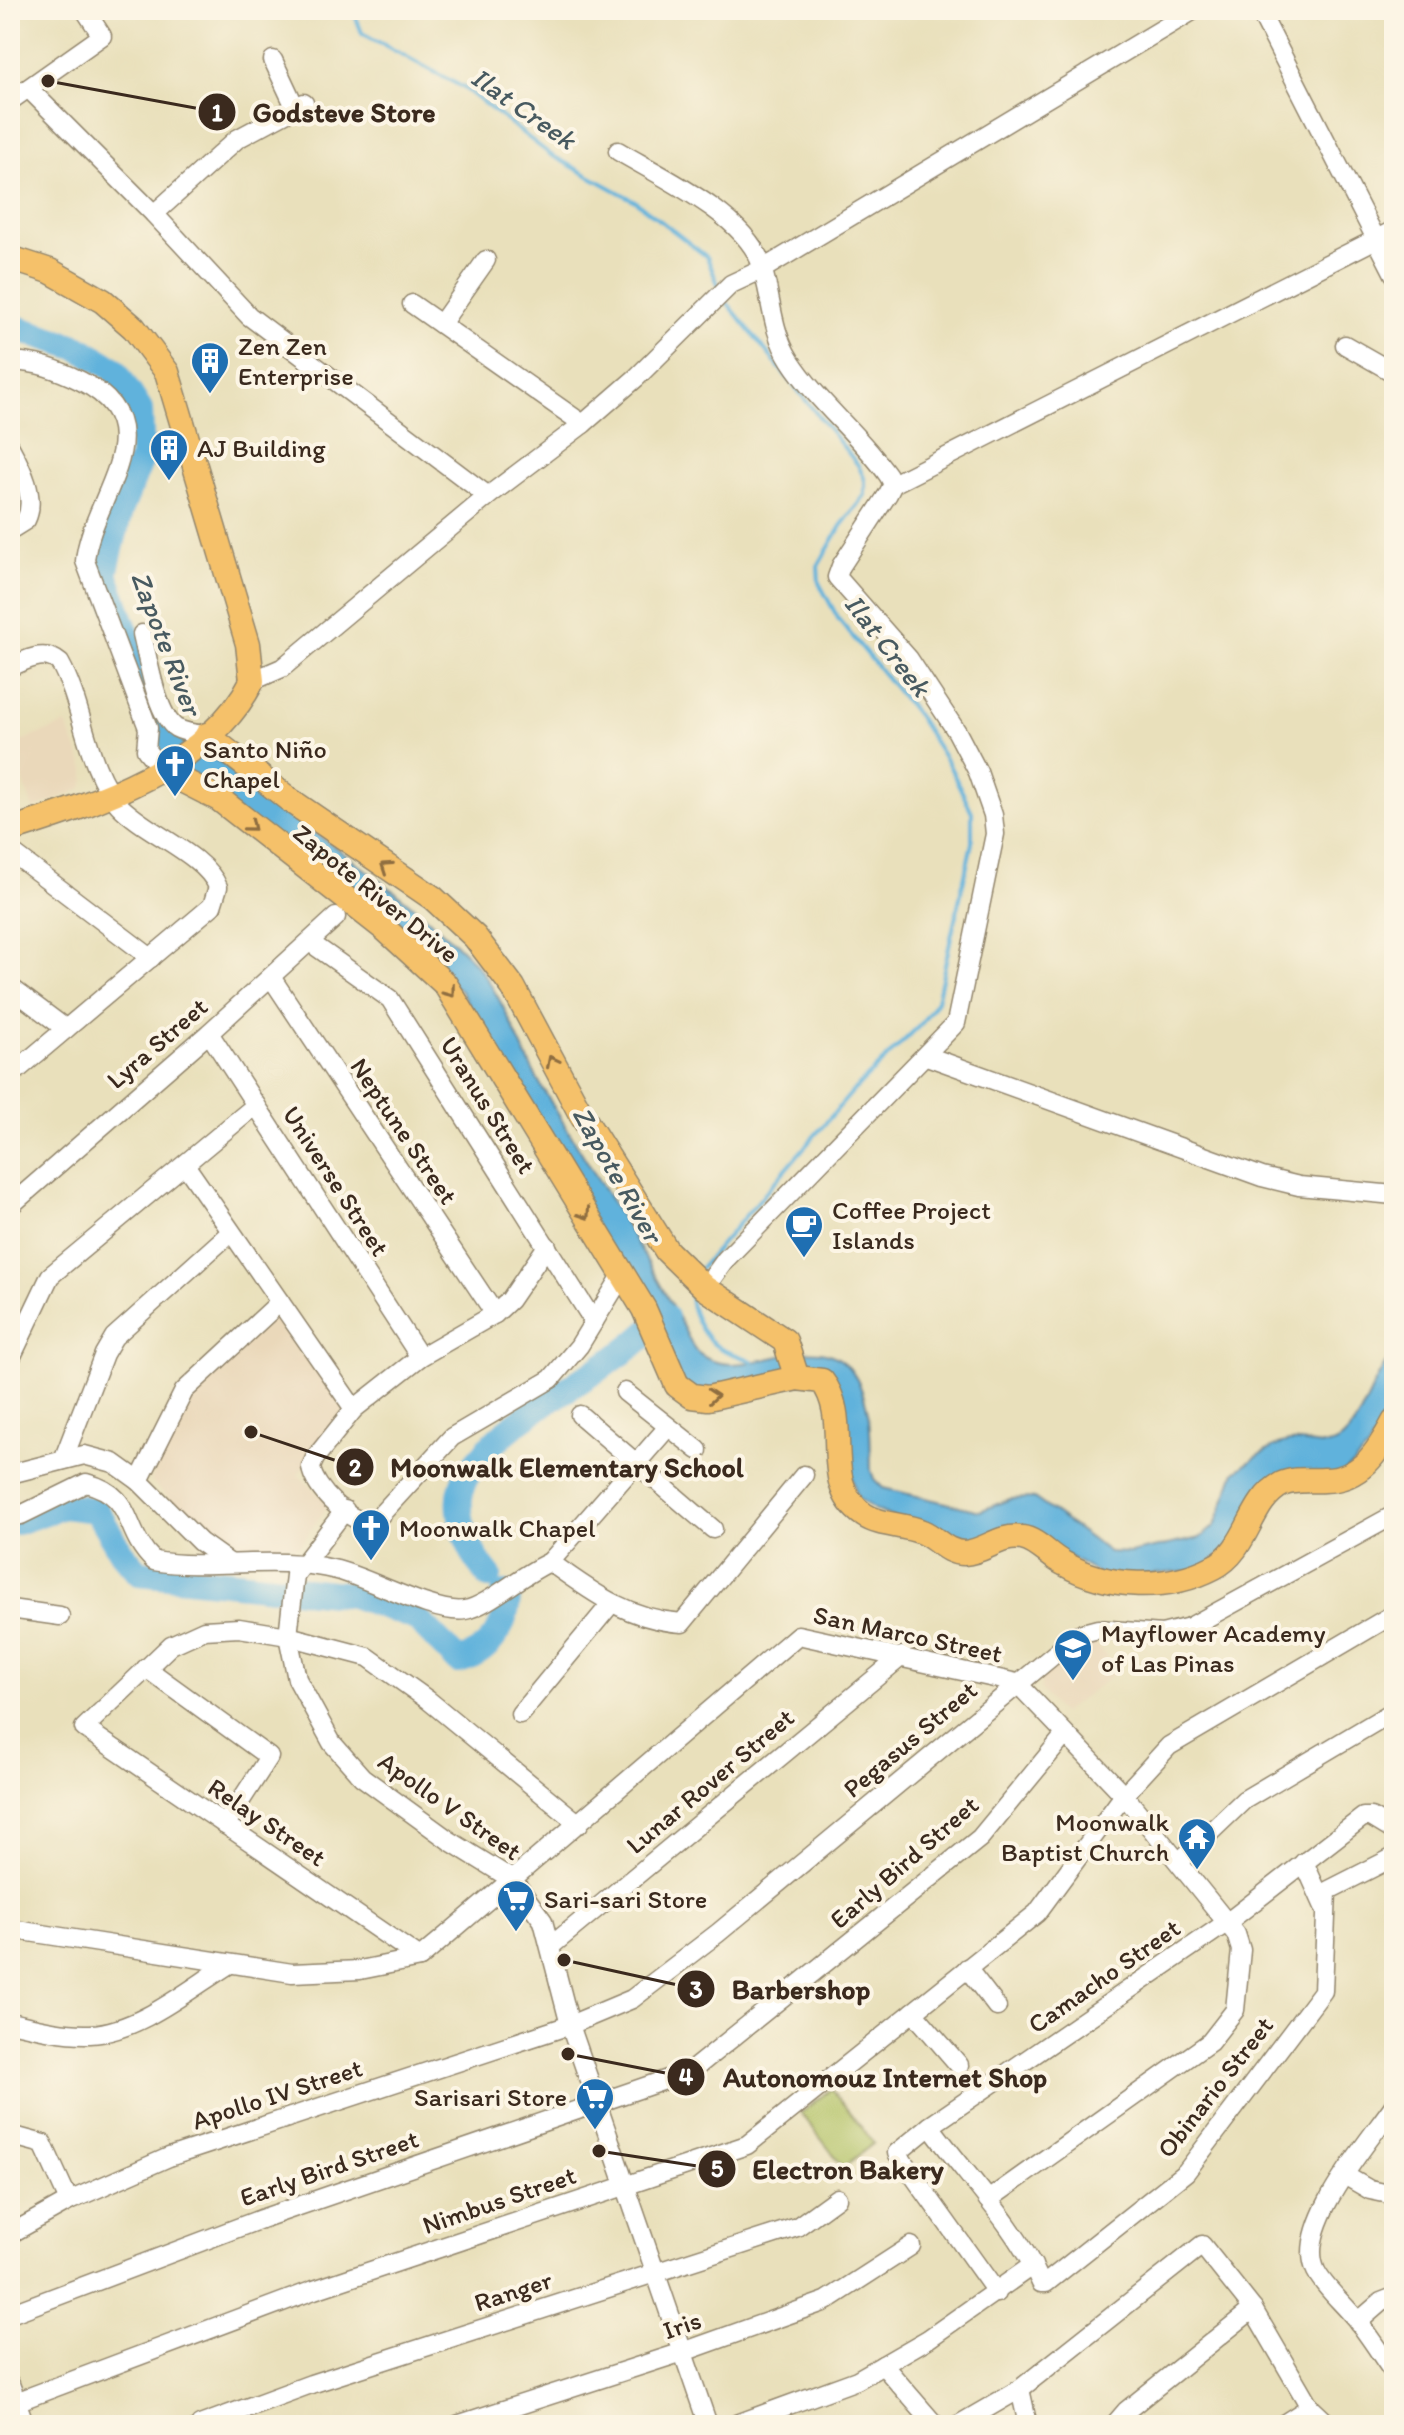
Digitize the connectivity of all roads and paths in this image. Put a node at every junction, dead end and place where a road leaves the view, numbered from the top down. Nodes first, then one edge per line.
1 (85, 10) edge
2 (1194, 10) edge
3 (1259, 10) edge
4 (273, 60) dead end
5 (16, 93) edge
6 (618, 151) dead end
7 (154, 214) junction
8 (1394, 230) edge
9 (1376, 239) junction
10 (10, 258) edge
11 (486, 260) dead end
12 (763, 269) junction
13 (1394, 274) edge
14 (412, 304) dead end
15 (441, 324) junction
16 (1345, 345) dead end
17 (10, 362) edge
18 (1394, 373) edge
19 (583, 424) junction
20 (10, 447) edge
21 (893, 484) junction
22 (488, 496) junction
23 (10, 530) edge
24 (142, 634) dead end
25 (10, 667) edge
26 (252, 681) junction
27 (199, 741) junction
28 (167, 766) junction
29 (110, 794) junction
30 (10, 830) edge
31 (10, 851) edge
32 (336, 917) dead end
33 (311, 943) junction
34 (151, 958) junction
35 (271, 977) junction
36 (10, 987) edge
37 (66, 1029) junction
38 (209, 1033) junction
39 (927, 1056) junction
40 (10, 1076) edge
41 (256, 1105) junction
42 (186, 1166) junction
43 (1394, 1195) edge
44 (10, 1206) edge
45 (231, 1232) junction
46 (547, 1246) junction
47 (623, 1274) junction
48 (696, 1281) junction
49 (280, 1302) junction
50 (495, 1314) junction
51 (594, 1322) junction
52 (420, 1357) junction
53 (10, 1360) edge
54 (797, 1376) junction
55 (625, 1392) dead end
56 (354, 1409) junction
57 (580, 1415) dead end
58 (1394, 1422) edge
59 (668, 1427) junction
60 (698, 1450) dead end
61 (63, 1460) junction
62 (636, 1463) junction
63 (10, 1474) edge
64 (804, 1475) dead end
65 (139, 1481) junction
66 (345, 1510) junction
67 (1394, 1515) edge
68 (10, 1516) edge
69 (713, 1529) dead end
70 (228, 1562) junction
71 (550, 1562) junction
72 (298, 1569) junction
73 (610, 1605) junction
74 (10, 1609) edge
75 (1394, 1614) edge
76 (60, 1616) dead end
77 (288, 1636) junction
78 (902, 1656) junction
79 (146, 1668) junction
80 (1017, 1683) junction
81 (1394, 1711) edge
82 (520, 1714) dead end
83 (1064, 1736) junction
84 (1124, 1795) junction
85 (579, 1824) junction
86 (225, 1825) junction
87 (1394, 1831) edge
88 (1394, 1857) edge
89 (1180, 1861) junction
90 (1304, 1862) junction
91 (513, 1880) junction
92 (1325, 1909) junction
93 (1229, 1921) junction
94 (10, 1929) edge
95 (551, 1946) junction
96 (420, 1958) junction
97 (230, 1966) junction
98 (967, 1968) junction
99 (997, 2007) dead end
100 (913, 2012) junction
101 (10, 2022) edge
102 (570, 2025) junction
103 (959, 2065) dead end
104 (597, 2104) junction
105 (1394, 2105) edge
106 (930, 2126) junction
107 (10, 2135) edge
108 (1346, 2176) junction
109 (625, 2185) junction
110 (1394, 2195) edge
111 (837, 2198) dead end
112 (988, 2200) junction
113 (69, 2201) junction
114 (10, 2234) edge
115 (911, 2246) dead end
116 (1033, 2265) junction
117 (655, 2273) junction
118 (997, 2293) junction
119 (1394, 2297) edge
120 (1253, 2309) junction
121 (10, 2314) edge
122 (1358, 2322) junction
123 (683, 2352) junction
124 (883, 2365) junction
125 (1394, 2373) edge
126 (1020, 2389) junction
127 (13, 2393) edge
128 (1310, 2407) junction
129 (25, 2425) edge
130 (200, 2425) edge
131 (457, 2425) edge
132 (708, 2425) edge
133 (734, 2425) edge
134 (935, 2425) edge
135 (958, 2425) edge
136 (1028, 2425) edge
137 (1114, 2425) edge
138 (1282, 2425) edge
139 (1329, 2425) edge

1 - 5 street
2 - 12 street
3 - 9 street
4 - 7 street
5 - 7 street
6 - 12 street
7 - 22 street
8 - 9 street
9 - 13 street
9 - 21 street
10 - 26 main road
11 - 15 street
12 - 19 street
12 - 21 street
14 - 15 street
15 - 19 street
16 - 18 street
17 - 28 street
19 - 22 street
20 - 23 street
21 - 39 street
22 - 26 street
24 - 27 street
25 - 29 street
26 - 27 main road
27 - 28 main road
48 -> 27 main road, Zapote River Drive
28 - 29 main road
28 -> 47 main road, Zapote River Drive
29 - 30 main road
29 - 34 street
31 - 34 street
32 - 33 street, Lyra Street
33 - 35 street, Lyra Street
33 - 46 street, Uranus Street
34 - 37 street
35 - 38 street, Lyra Street
35 - 50 street, Neptune Street
36 - 37 street
37 - 40 street
38 - 41 street, Universe Street
38 - 44 street, Lyra Street
39 - 43 street
39 - 48 street
41 - 42 street
41 - 52 street, Universe Street
42 - 45 street
42 - 53 street
45 - 49 street
45 - 61 street
46 - 50 street
46 - 51 street, Uranus Street
47 - 51 street
47 -> 54 main road, Zapote River Drive
48 - 54 main road, Zapote River Drive
49 - 56 street
49 - 65 street
50 - 52 street
51 - 66 street
52 - 56 street
54 - 58 main road
55 - 59 street
56 - 66 street
57 - 62 street
59 - 60 street
59 - 62 street
61 - 63 street
61 - 65 street
62 - 69 street
62 - 71 street
64 - 73 street
65 - 70 street
66 - 72 street
67 - 80 street, Pegasus Street
68 - 70 street
70 - 72 street
71 - 72 street
71 - 73 street
72 - 77 street, Apollo V Street
73 - 82 street
74 - 76 street
75 - 84 street, Nimbus Street
77 - 79 street
77 - 85 street
77 - 91 street, Apollo V Street
78 - 80 street, San Marco Street
78 - 85 street, San Marco Street
78 - 95 street, Lunar Rover Street
79 - 86 street
79 - 86 street, Relay Street
80 - 83 street, San Marco Street
80 - 102 street, Pegasus Street
81 - 89 street
83 - 84 street, San Marco Street
83 - 104 street, Early Bird Street
84 - 89 street, San Marco Street
84 - 98 street, Nimbus Street
85 - 91 street, San Marco Street
86 - 96 street, Relay Street
87 - 90 street, Camacho Street
88 - 92 street
89 - 93 street, San Marco Street
90 - 92 street
90 - 93 street, Camacho Street
91 - 95 street, Apollo V Street
91 - 96 street, San Marco Street
92 - 116 street, Obinario Street
93 - 106 street, Camacho Street
93 - 112 street, San Marco Street
94 - 97 street, San Marco Street
95 - 102 street, Apollo V Street
96 - 97 street, San Marco Street
97 - 101 street
98 - 99 street
98 - 100 street, Nimbus Street
100 - 103 street
100 - 109 street, Nimbus Street
102 - 104 street, Apollo V Street
102 - 113 street, Apollo IV Street
104 - 109 street, Apollo V Street
104 - 121 street, Early Bird Street
105 - 108 street
106 - 112 street
106 - 118 street, Camacho Street
107 - 113 street
108 - 110 street
108 - 122 street
109 - 117 street, Apollo V Street
109 - 127 street, Nimbus Street
111 - 117 street, Ranger
112 - 116 street
113 - 114 street, Apollo IV Street
115 - 123 street, Iris
116 - 118 street
117 - 123 street, Apollo V Street
117 - 130 street, Ranger
118 - 124 street
119 - 122 street
120 - 126 street
120 - 128 street
120 - 137 street
122 - 125 street
123 - 131 street, Iris
123 - 132 street, Apollo V Street
124 - 133 street
124 - 134 street
126 - 135 street
126 - 136 street
127 - 129 street
128 - 138 street
128 - 139 street

